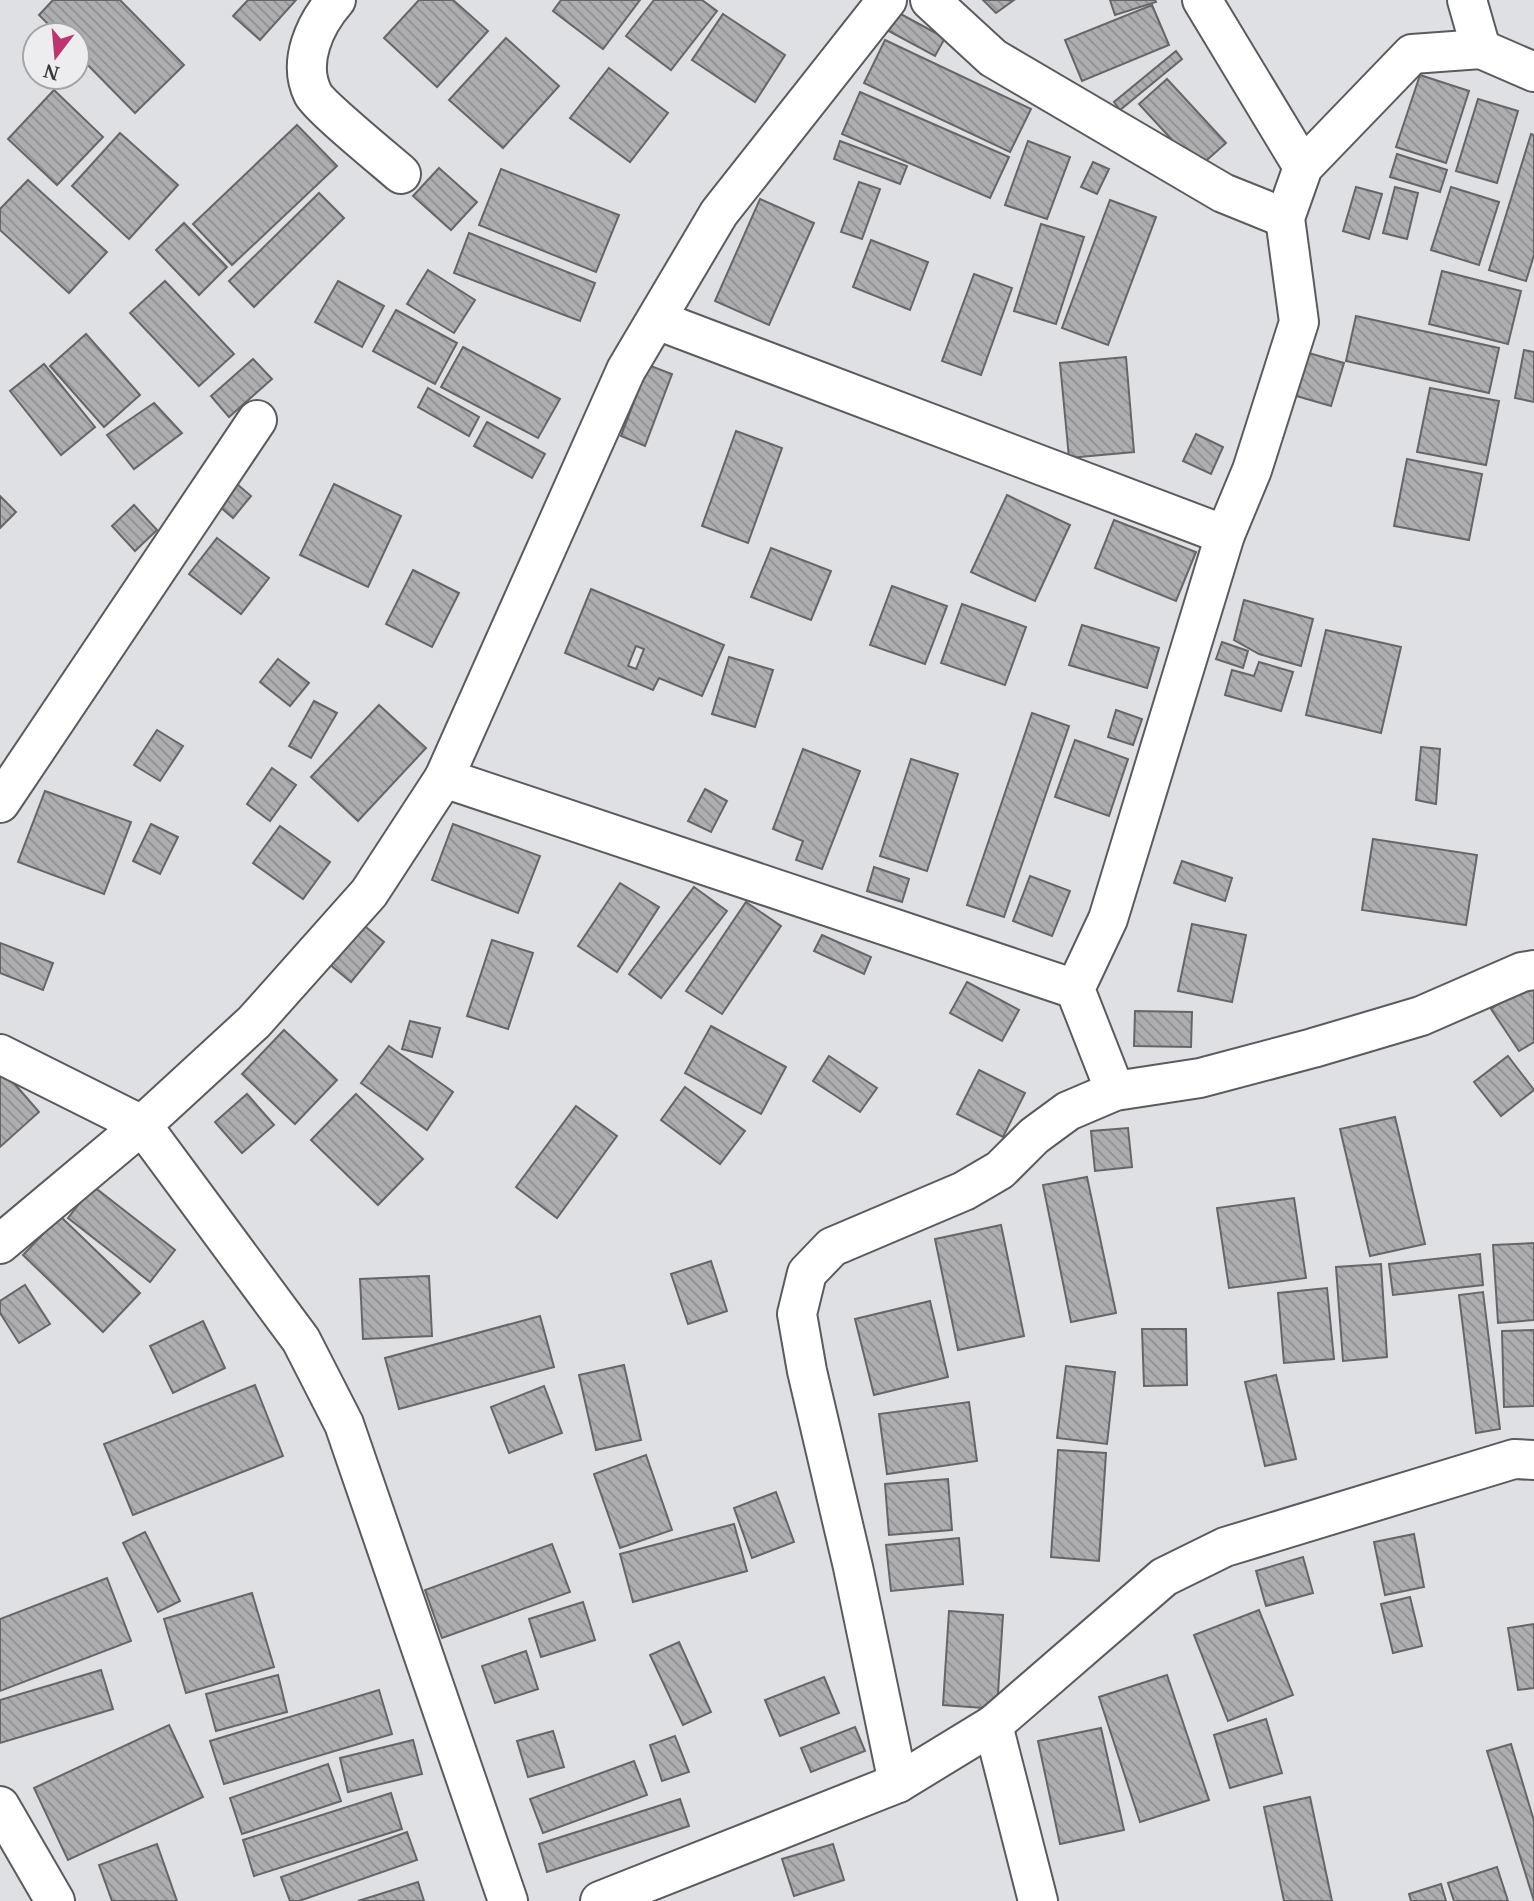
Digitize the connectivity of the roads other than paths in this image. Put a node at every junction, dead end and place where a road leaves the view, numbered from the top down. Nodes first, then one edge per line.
1 (336, 0) edge
2 (887, 0) edge
3 (930, 0) edge
4 (1202, 0) edge
5 (1467, 0) edge
6 (1481, 49) junction
7 (1534, 72) edge
8 (1303, 167) junction
9 (401, 174) dead end
10 (1286, 218) junction
11 (657, 320) junction
12 (257, 420) dead end
13 (1224, 535) junction
14 (6, 775) edge
15 (444, 778) junction
16 (1534, 970) edge
17 (1075, 989) junction
18 (0, 1054) edge
19 (1115, 1091) junction
20 (142, 1125) junction
21 (0, 1244) edge
22 (1534, 1460) edge
23 (993, 1725) junction
24 (898, 1783) junction
25 (0, 1806) edge
26 (55, 1901) edge
27 (508, 1901) edge
28 (600, 1901) edge
29 (1038, 1901) edge

1 - 9 street
2 - 11 street
3 - 10 street
4 - 8 street
5 - 6 street
6 - 7 street
6 - 8 street
8 - 10 street
10 - 13 street
11 - 13 street
11 - 15 street
12 - 14 street
13 - 17 street
15 - 17 street
15 - 20 street
16 - 19 street
17 - 19 street
18 - 20 street
19 - 24 street
20 - 21 street
20 - 27 street
22 - 23 street
23 - 24 street
23 - 29 street
24 - 28 street
25 - 26 street

